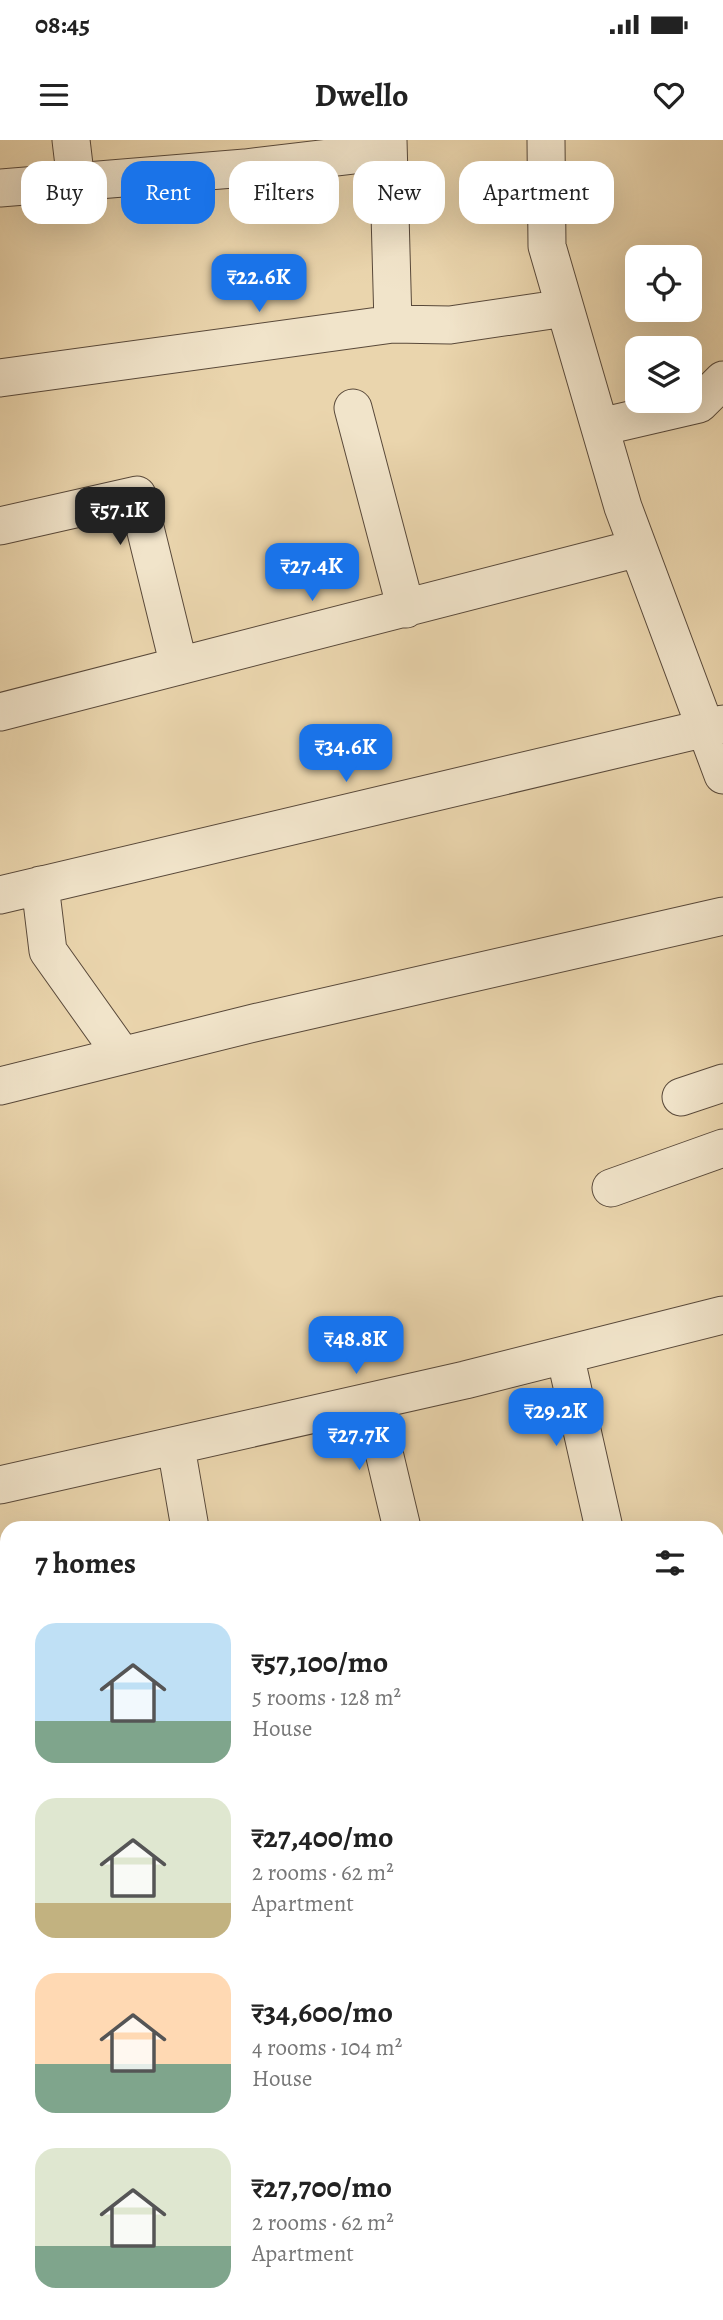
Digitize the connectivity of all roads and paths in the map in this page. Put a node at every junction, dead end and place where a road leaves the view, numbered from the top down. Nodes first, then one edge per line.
1 (71, 140) edge
2 (546, 140) edge
3 (388, 146) edge
4 (244, 154) edge
5 (74, 161) edge
6 (107, 177) edge
7 (21, 186) edge
8 (0, 188) edge
9 (565, 308) junction
10 (393, 324) junction
11 (0, 378) edge
12 (723, 380) edge
13 (353, 408) dead end
14 (600, 427) junction
15 (0, 526) edge
16 (638, 548) junction
17 (406, 608) junction
18 (179, 666) junction
19 (0, 712) edge
20 (715, 728) edge
21 (723, 775) edge
22 (40, 885) junction
23 (0, 895) edge
24 (723, 916) edge
25 (122, 1055) junction
26 (723, 1083) edge
27 (0, 1086) edge
28 (681, 1097) dead end
29 (723, 1148) edge
30 (611, 1188) dead end
31 (723, 1315) edge
32 (565, 1355) junction
33 (372, 1402) junction
34 (176, 1447) junction
35 (0, 1485) edge
36 (189, 1521) edge
37 (400, 1521) edge
38 (602, 1521) edge

1 - 5 street
2 - 9 street
3 - 4 street
3 - 10 street
4 - 6 street
7 - 8 street
9 - 10 street
9 - 14 street
10 - 11 street
12 - 14 street
13 - 17 street
14 - 16 street
15 - 18 street
16 - 17 street
16 - 20 street
17 - 18 street
18 - 19 street
20 - 21 street
20 - 22 street
22 - 23 street
22 - 25 street
24 - 25 street
25 - 27 street
26 - 28 street
29 - 30 street
31 - 32 street
32 - 33 street
32 - 38 street
33 - 34 street
33 - 37 street
34 - 35 street
34 - 36 street

